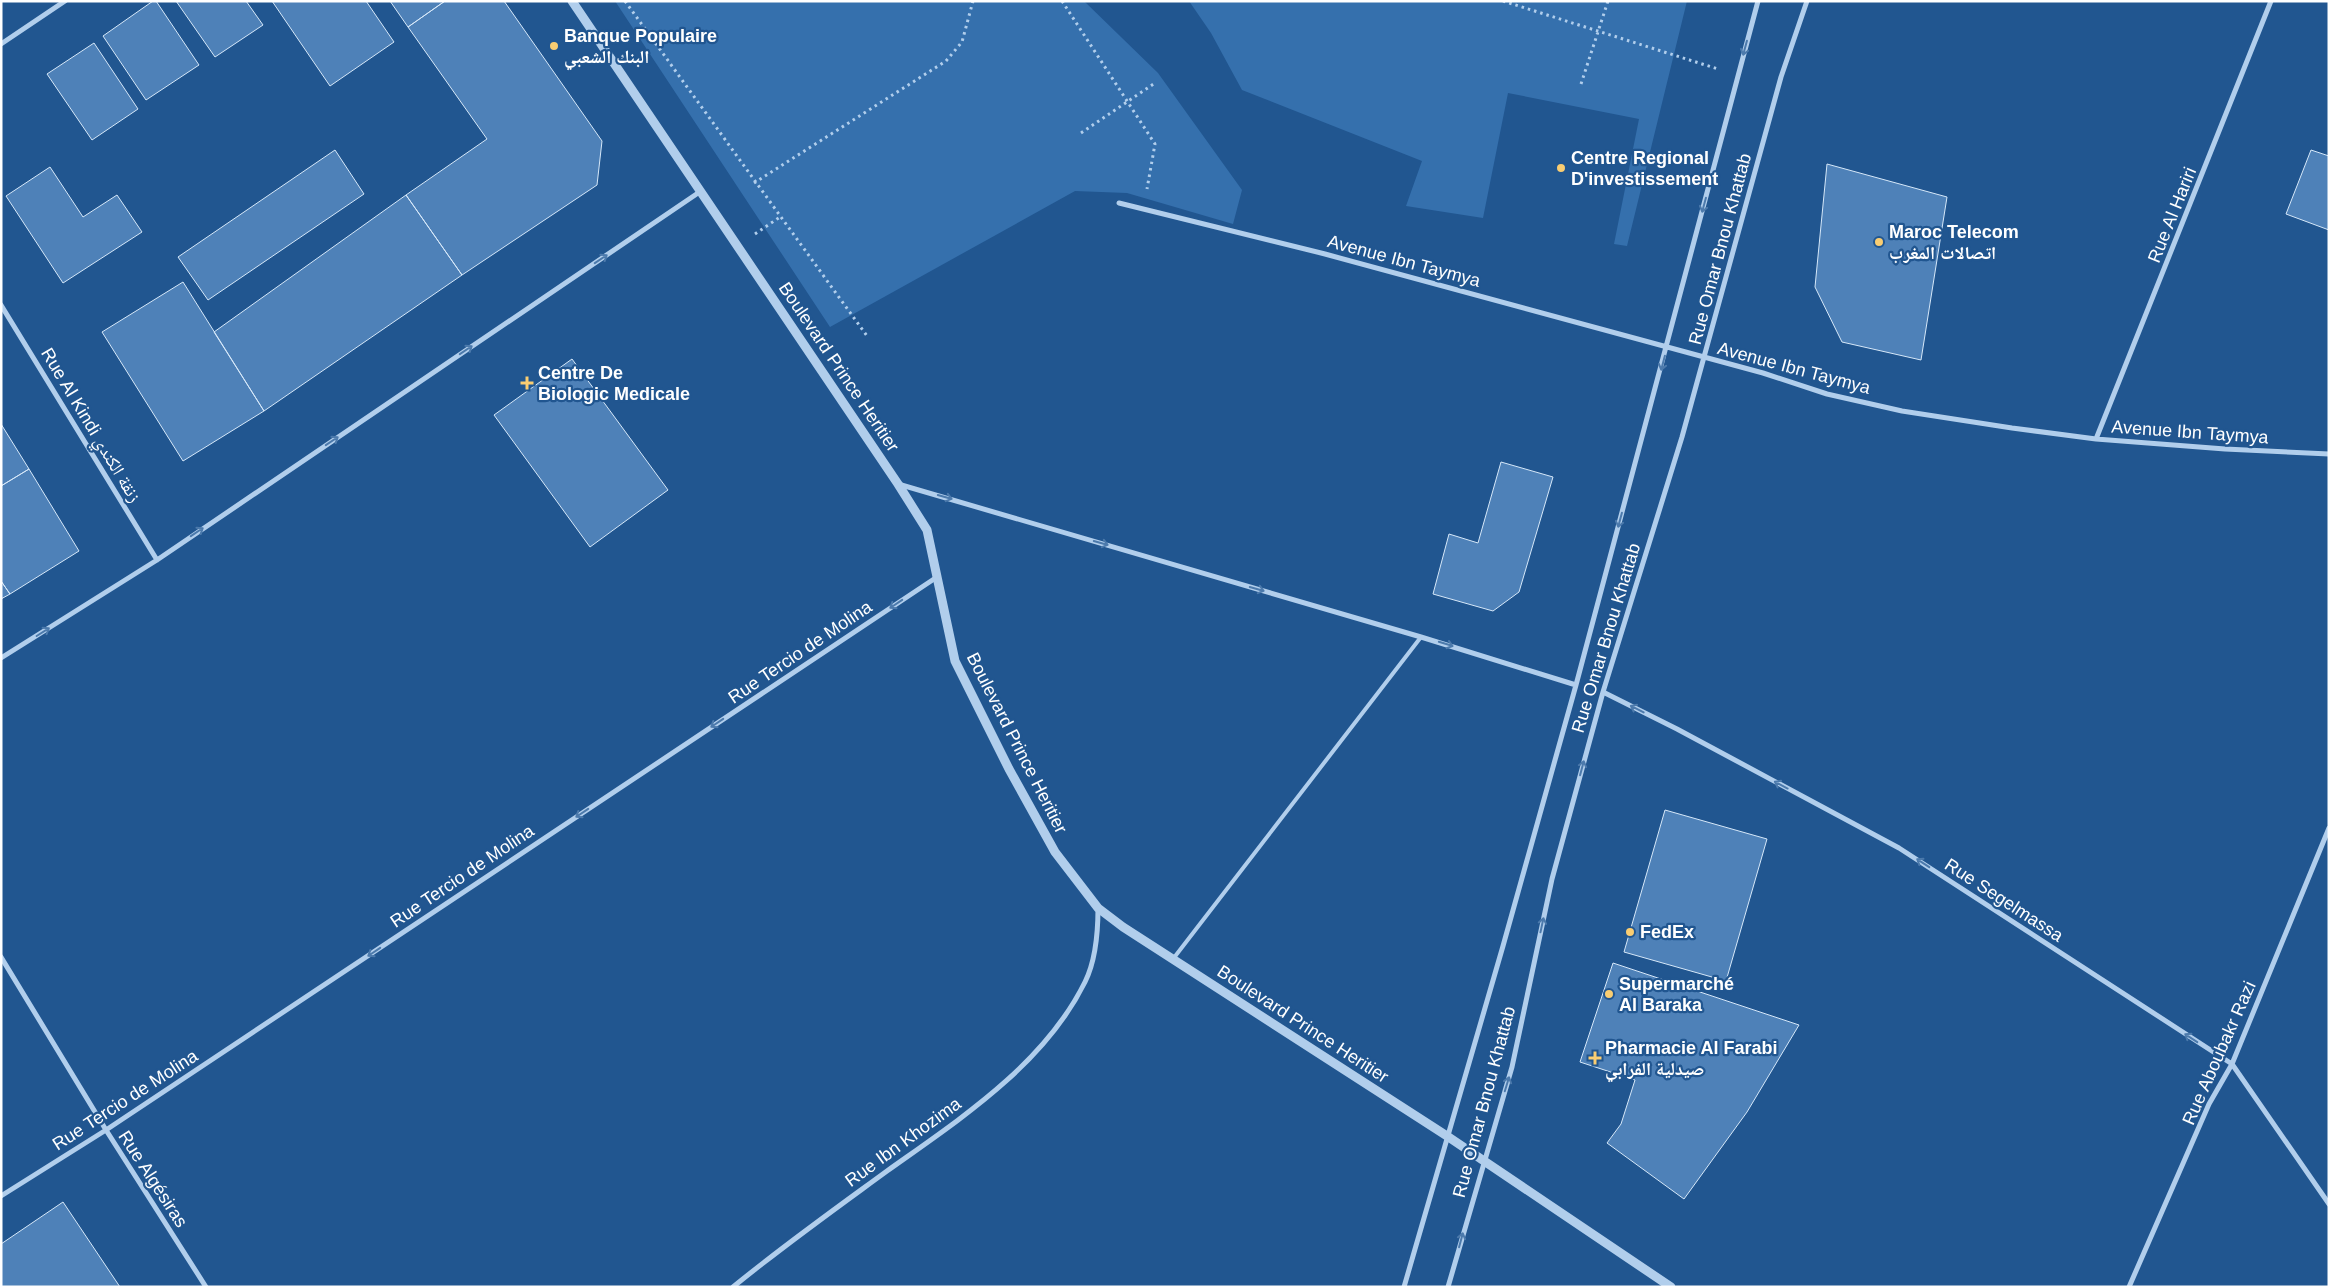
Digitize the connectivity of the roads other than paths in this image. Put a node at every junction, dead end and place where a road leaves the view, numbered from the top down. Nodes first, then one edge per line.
1 (66, 1) edge
2 (572, 1) edge
3 (1758, 1) edge
4 (1807, 1) edge
5 (2271, 1) edge
6 (1, 44) edge
7 (701, 191) junction
8 (1119, 204) dead end
9 (1, 306) edge
10 (1667, 347) junction
11 (1704, 358) junction
12 (2096, 439) junction
13 (2329, 454) edge
14 (898, 484) junction
15 (157, 560) junction
16 (937, 577) junction
17 (1421, 636) junction
18 (1, 658) edge
19 (1576, 685) junction
20 (1603, 692) junction
21 (2329, 828) edge
22 (1098, 908) junction
23 (1, 957) edge
24 (1173, 959) junction
25 (2232, 1064) junction
26 (106, 1130) junction
27 (1447, 1136) junction
28 (1483, 1162) junction
29 (1, 1196) edge
30 (2329, 1204) edge
31 (206, 1287) edge
32 (733, 1287) edge
33 (1404, 1287) edge
34 (1448, 1287) edge
35 (1671, 1287) edge
36 (2129, 1287) edge

1 - 6 street
2 - 7 street, Boulevard Prince Heritier
3 -> 10 street, Rue Omar Bnou Khattab
4 - 11 street, Rue Omar Bnou Khattab
5 - 12 street, Rue Al Hariri
7 - 14 street, Boulevard Prince Heritier
15 -> 7 street
8 - 10 street, Avenue Ibn Taymya
9 - 15 street, Rue Al Kindi زنقة الكندي
10 - 11 street, Avenue Ibn Taymya
10 -> 19 street, Rue Omar Bnou Khattab
11 - 12 street, Avenue Ibn Taymya
11 - 20 street, Rue Omar Bnou Khattab
12 - 13 street, Avenue Ibn Taymya
14 - 16 street, Boulevard Prince Heritier
14 -> 17 street
18 -> 15 street
16 - 22 street, Boulevard Prince Heritier
16 -> 26 street, Rue Tercio de Molina
17 -> 19 street
17 - 24 lane
19 - 27 street, Rue Omar Bnou Khattab
25 -> 20 street, Rue Segelmassa
28 -> 20 street, Rue Omar Bnou Khattab
21 - 25 street, Rue Aboubakr Razi
22 - 24 street, Boulevard Prince Heritier
22 - 32 street, Rue Ibn Khozima
23 - 26 street, Rue Algésiras
24 - 27 street, Boulevard Prince Heritier
25 - 30 street, Rue Segelmassa
25 - 36 street, Rue Aboubakr Razi
26 - 29 street, Rue Tercio de Molina
26 - 31 street, Rue Algésiras
27 - 28 street, Boulevard Prince Heritier
27 - 33 street, Rue Omar Bnou Khattab
34 -> 28 street, Rue Omar Bnou Khattab
28 - 35 street, Boulevard Prince Heritier

